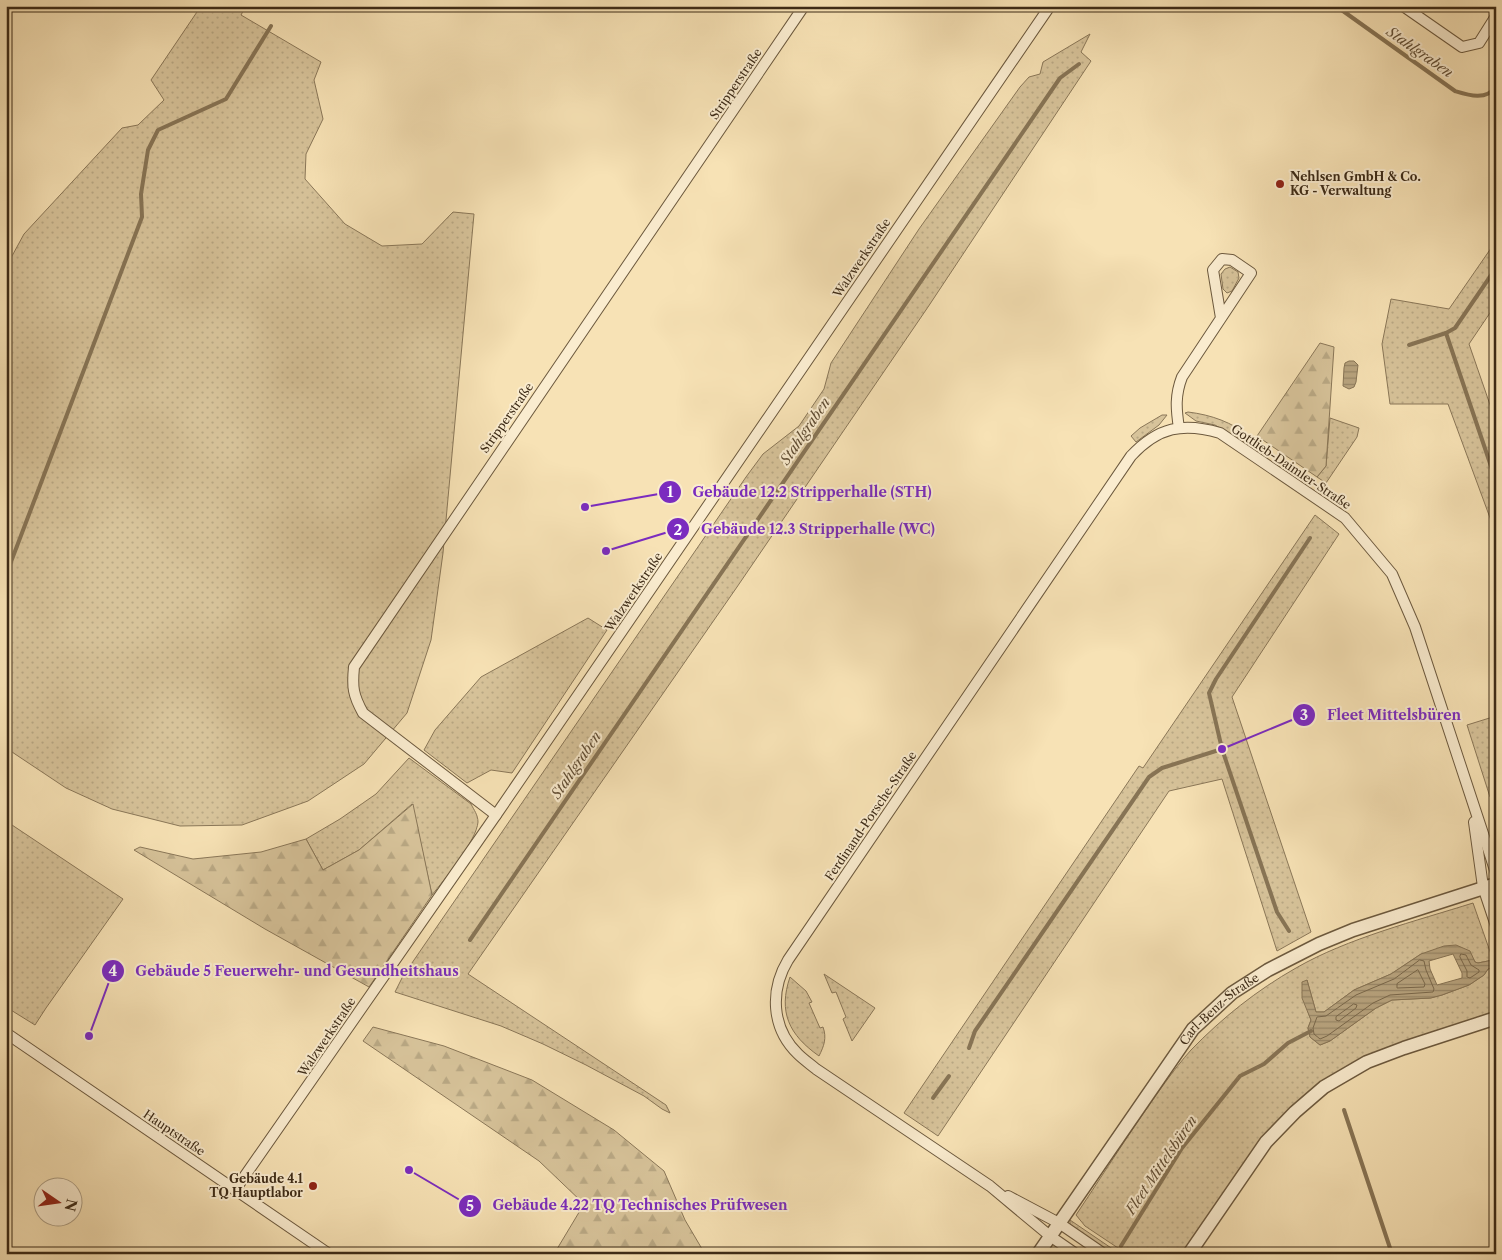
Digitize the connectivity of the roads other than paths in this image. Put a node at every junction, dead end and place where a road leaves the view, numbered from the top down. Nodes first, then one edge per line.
1 (804, 6) edge
2 (1050, 6) edge
3 (1403, 6) edge
4 (1496, 16) edge
5 (1222, 318) junction
6 (1179, 428) junction
7 (1472, 804) junction
8 (496, 815) junction
9 (1496, 873) edge
10 (1489, 886) edge
11 (1496, 926) edge
12 (1496, 1018) edge
13 (6, 1033) edge
14 (990, 1186) junction
15 (235, 1190) junction
16 (1059, 1223) junction
17 (1050, 1236) junction
18 (328, 1254) edge
19 (1038, 1254) edge
20 (1076, 1254) edge
21 (1104, 1254) edge
22 (1189, 1254) edge

1 - 8 street, Stripperstraße
2 - 8 street, Walzwerkstraße
3 - 4 street
5 - 5 street
5 - 6 street
6 - 7 street, Gottlieb-Daimler-Straße
6 - 14 street, Ferdinand-Porsche-Straße
7 - 9 street, Gottlieb-Daimler-Straße
7 - 10 street, Gottlieb-Daimler-Straße
8 - 15 street, Walzwerkstraße
10 - 11 street, Gottlieb-Daimler-Straße
10 - 16 street, Carl-Benz-Straße
12 - 22 street
13 - 15 street, Hauptstraße
14 - 16 street, Ferdinand-Porsche-Straße
14 - 17 street, Ferdinand-Porsche-Straße
15 - 18 street, Hauptstraße
16 - 17 street, Carl-Benz-Straße
16 - 21 street, Ferdinand-Porsche-Straße
17 - 19 street, Carl-Benz-Straße
17 - 20 street, Ferdinand-Porsche-Straße

